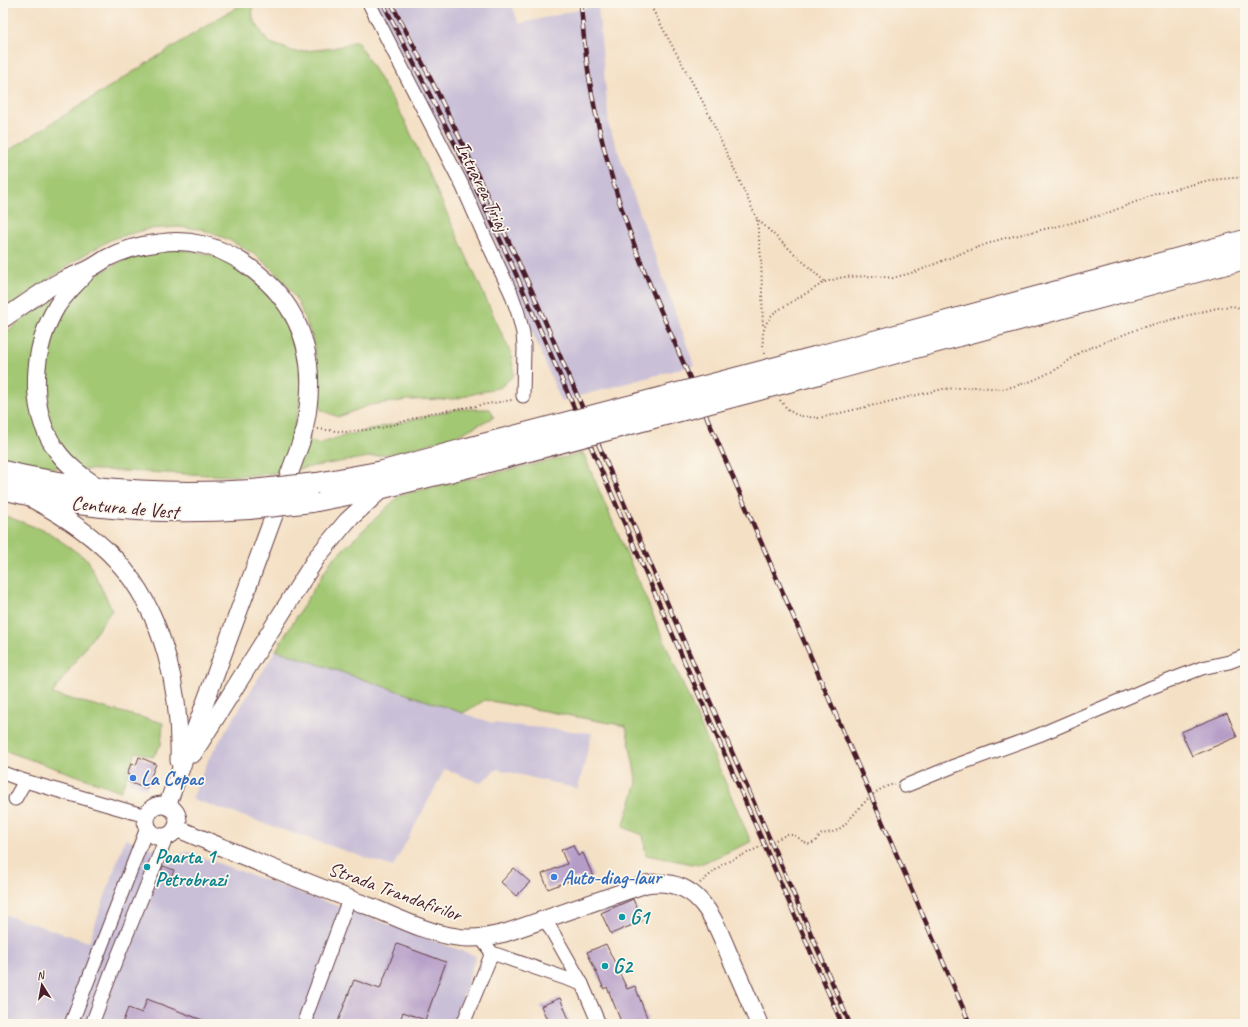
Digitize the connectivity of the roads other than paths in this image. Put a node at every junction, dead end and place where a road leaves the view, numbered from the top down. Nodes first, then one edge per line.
1 (370, 3) edge
2 (1245, 240) edge
3 (1245, 260) edge
4 (89, 269) junction
5 (3, 319) edge
6 (817, 365) junction
7 (523, 396) road end
8 (471, 457) junction
9 (3, 471) edge
10 (26, 486) junction
11 (100, 488) junction
12 (383, 488) junction
13 (3, 489) edge
14 (251, 499) junction
15 (1245, 656) edge
16 (3, 773) edge
17 (179, 773) junction
18 (25, 781) junction
19 (905, 786) road end
20 (15, 800) dead end
21 (167, 806) junction
22 (147, 822) junction
23 (172, 832) junction
24 (350, 899) junction
25 (545, 919) junction
26 (481, 938) junction
27 (492, 953) junction
28 (93, 968) junction
29 (111, 973) junction
30 (582, 984) junction
31 (464, 1023) edge
32 (71, 1024) edge
33 (92, 1024) edge
34 (308, 1024) edge
35 (599, 1024) edge
36 (759, 1024) edge

1 - 7 street, Intrarea Triaj
2 - 6 highway
3 - 6 highway
4 - 5 main road
4 - 11 main road
4 - 17 main road
6 - 8 highway, bridge
8 - 12 highway
8 - 14 highway, bridge
9 - 10 highway, Centura de Vest
10 - 11 highway
10 - 13 highway, Centura de Vest
10 - 14 highway, Centura de Vest
10 - 17 main road
11 - 14 highway
12 - 14 highway, bridge
12 - 17 main road
15 - 19 street
16 - 18 street
17 - 21 main road
18 - 20 street
18 - 22 street
21 - 22 main road
21 - 23 main road
22 - 23 main road
22 - 28 street
23 - 24 main road, Strada Trandafirilor
23 - 29 street
24 - 26 main road, Strada Trandafirilor
24 - 34 street
25 - 26 main road, Strada Trandafirilor
25 - 30 street
25 - 36 main road, Strada Trandafirilor
26 - 27 street
27 - 30 street
27 - 31 street
28 - 29 street
28 - 32 street
29 - 33 street
30 - 35 street

